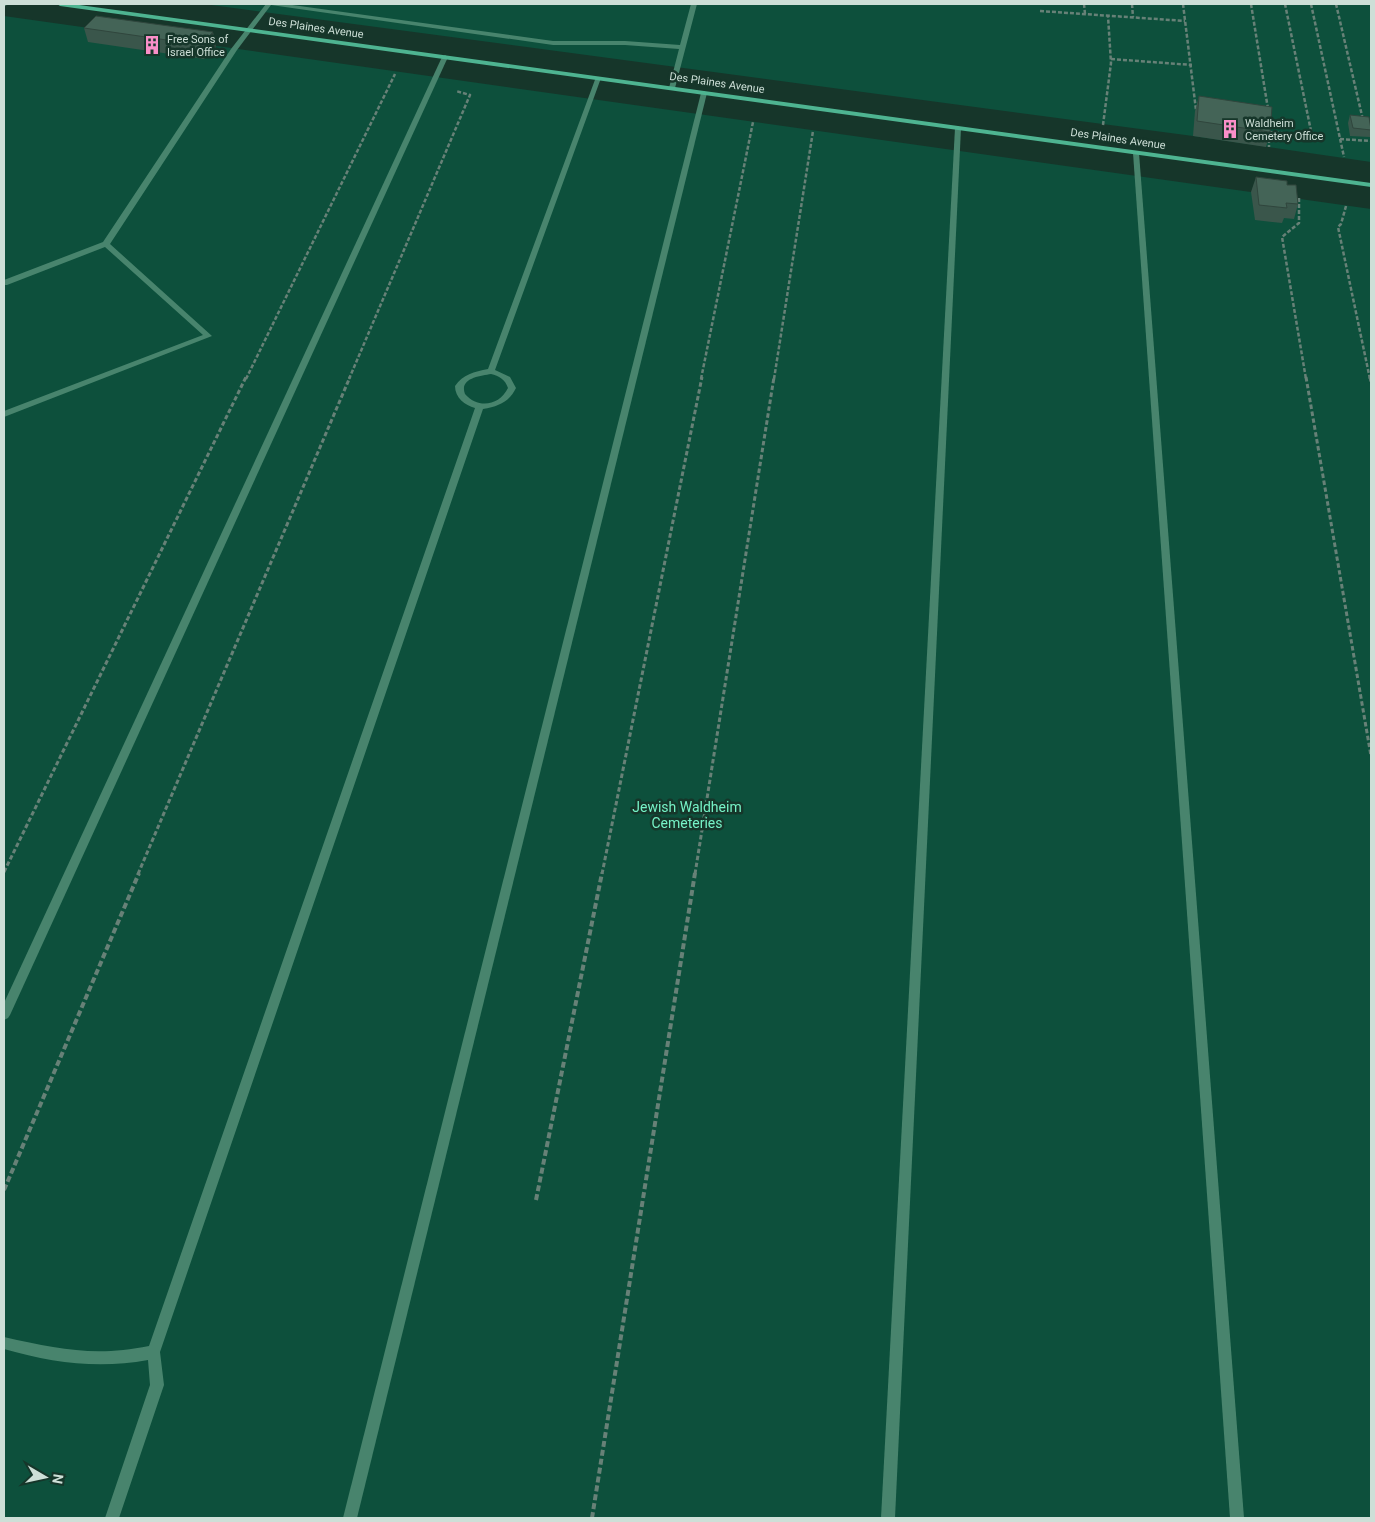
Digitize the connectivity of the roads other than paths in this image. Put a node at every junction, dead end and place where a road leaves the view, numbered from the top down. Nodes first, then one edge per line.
1 (60, 4) edge
2 (269, 4) edge
3 (273, 4) edge
4 (694, 4) edge
5 (249, 30) junction
6 (682, 47) junction
7 (444, 57) junction
8 (598, 78) junction
9 (672, 88) junction
10 (704, 93) junction
11 (958, 128) junction
12 (1136, 153) junction
13 (1371, 185) edge
14 (106, 244) junction
15 (4, 283) edge
16 (492, 371) junction
17 (480, 407) junction
18 (4, 414) edge
19 (4, 1015) edge
20 (4, 1343) edge
21 (154, 1352) junction
22 (112, 1518) edge
23 (350, 1518) edge
24 (888, 1518) edge
25 (1237, 1518) edge

1 - 5 main road, Des Plaines Avenue
2 - 5 lane
3 - 6 lane
4 - 6 lane
5 - 7 main road, Des Plaines Avenue
5 - 14 lane
6 - 9 lane
7 - 8 main road, Des Plaines Avenue
7 - 19 lane
8 - 9 main road, Des Plaines Avenue
8 - 16 lane
9 - 10 main road, Des Plaines Avenue
10 - 11 main road, Des Plaines Avenue
10 - 23 lane
11 - 12 main road, Des Plaines Avenue
11 - 24 lane
12 - 13 main road, Des Plaines Avenue
12 - 25 lane
14 - 15 lane
14 - 18 lane
16 - 17 lane
16 - 17 lane
17 - 21 lane
20 - 21 lane
21 - 22 lane

